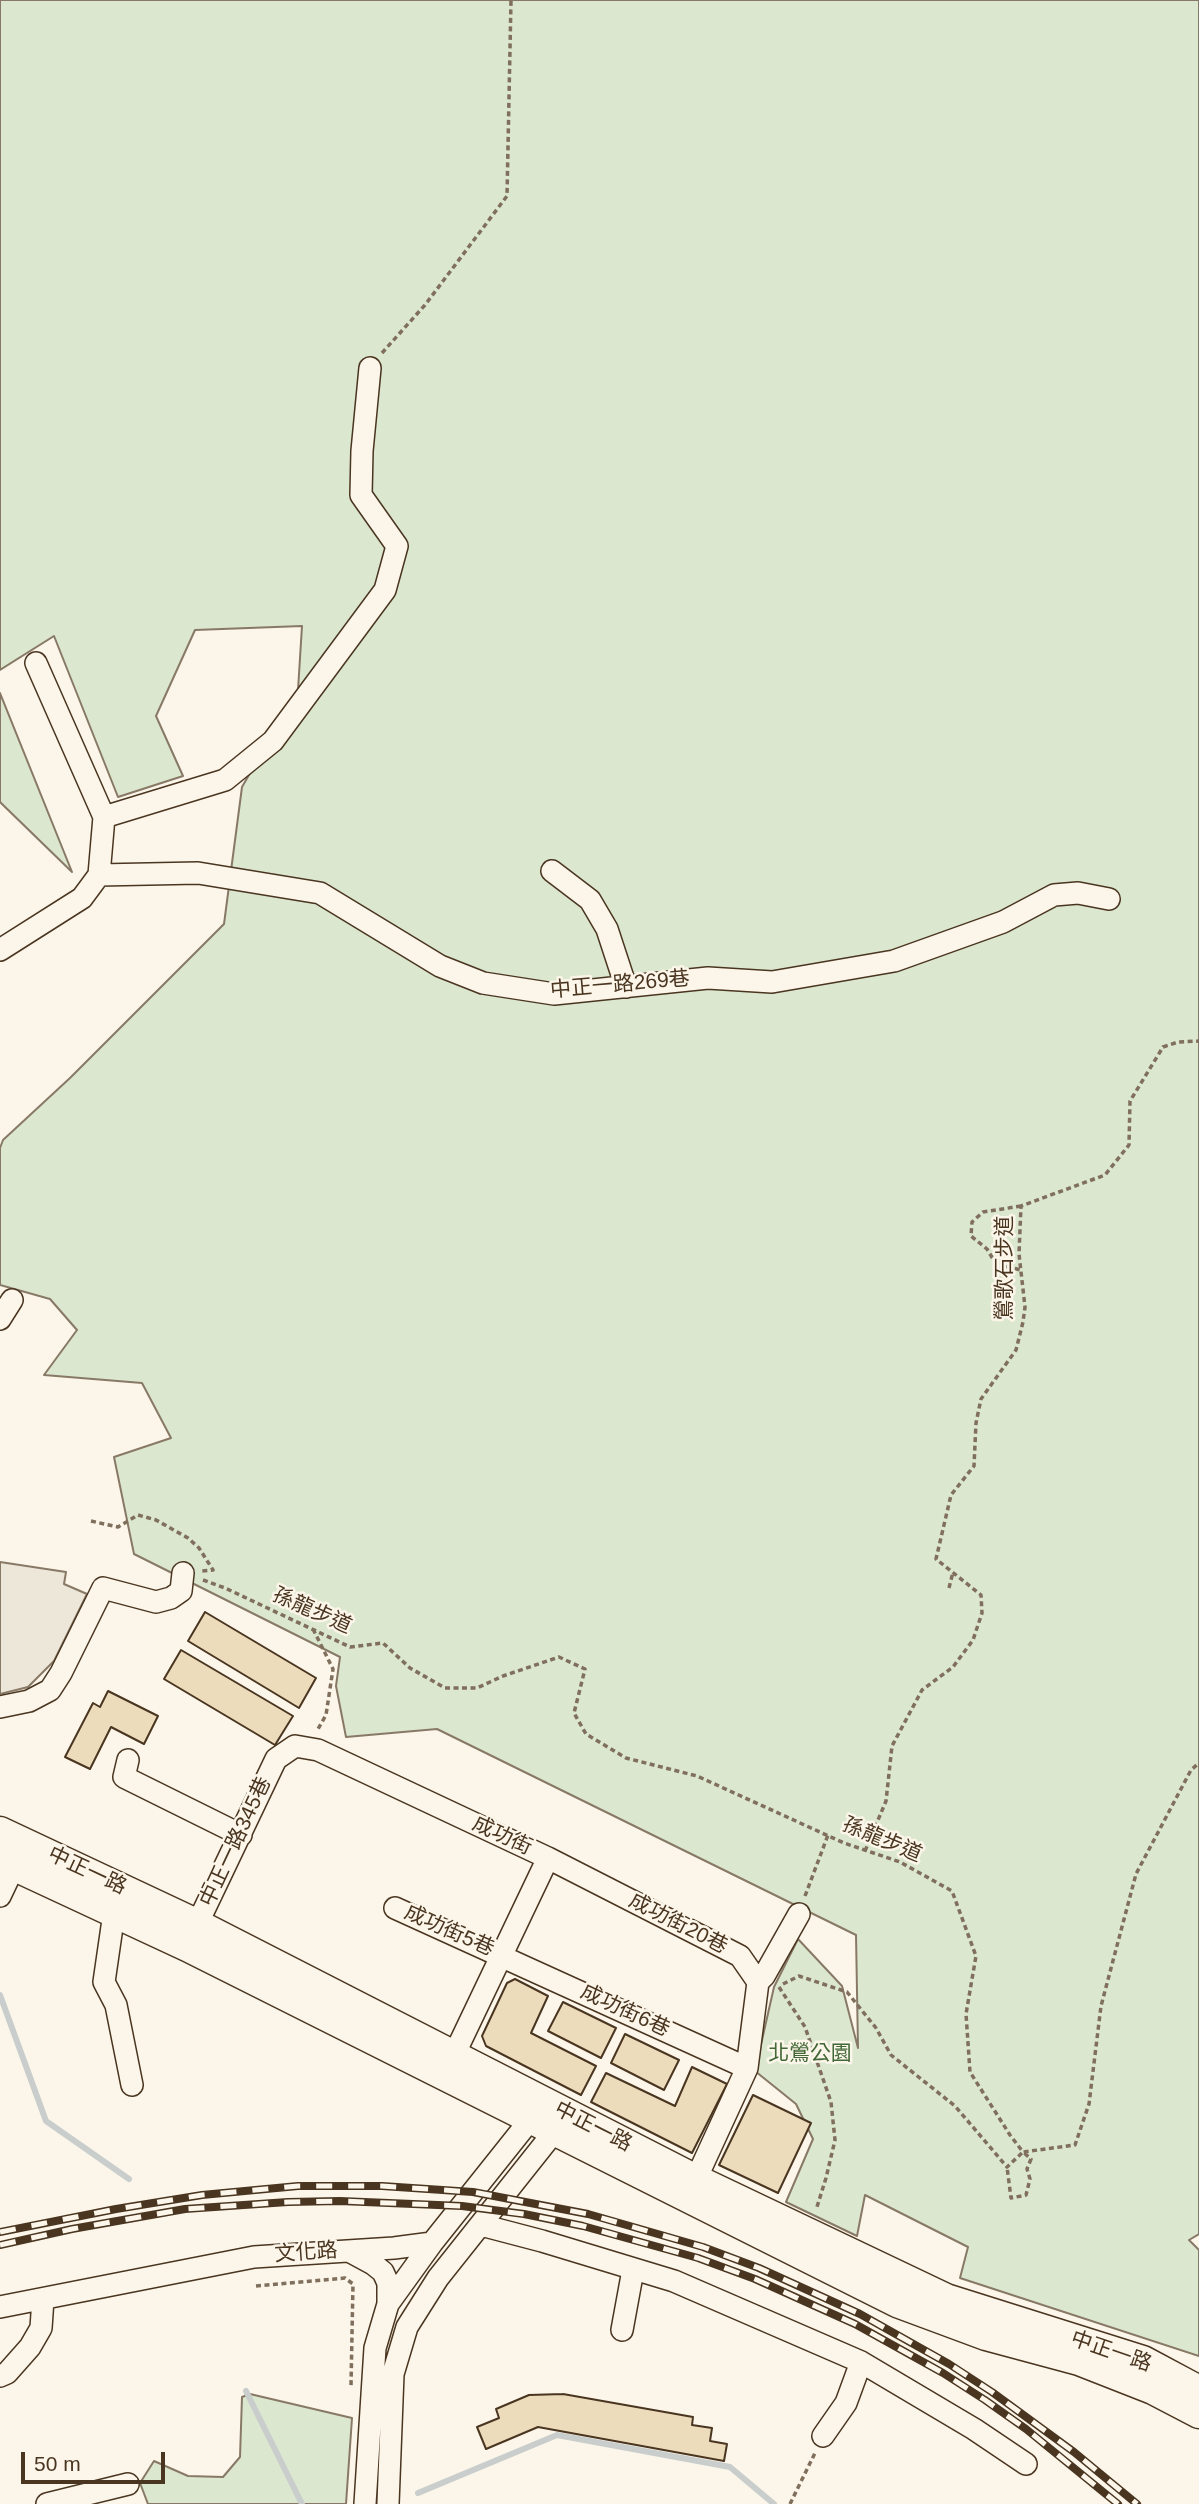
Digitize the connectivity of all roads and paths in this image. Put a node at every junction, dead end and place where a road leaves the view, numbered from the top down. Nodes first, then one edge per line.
1 (511, 0) edge
2 (370, 368) joint
3 (36, 663) dead end
4 (104, 817) junction
5 (552, 871) dead end
6 (99, 875) junction
7 (1109, 899) dead end
8 (0, 950) edge
9 (625, 987) junction
10 (1199, 1041) edge
11 (1020, 1206) junction
12 (1021, 1270) junction
13 (12, 1300) dead end
14 (0, 1319) edge
15 (91, 1521) dead end
16 (199, 1548) dead end
17 (953, 1572) junction
18 (183, 1573) joint
19 (949, 1587) dead end
20 (312, 1628) junction
21 (0, 1707) edge
22 (300, 1747) junction
23 (128, 1760) dead end
24 (1199, 1763) edge
25 (241, 1835) junction
26 (828, 1835) junction
27 (10, 1850) edge
28 (865, 1851) junction
29 (548, 1857) junction
30 (0, 1896) edge
31 (396, 1908) dead end
32 (114, 1913) junction
33 (799, 1914) joint
34 (192, 1935) junction
35 (503, 1955) junction
36 (768, 1981) junction
37 (454, 2055) junction
38 (747, 2068) junction
39 (132, 2085) dead end
40 (546, 2120) junction
41 (1023, 2152) junction
42 (1007, 2167) junction
43 (696, 2179) junction
44 (481, 2225) junction
45 (817, 2236) junction
46 (432, 2243) junction
47 (349, 2250) junction
48 (633, 2270) junction
49 (256, 2286) dead end
50 (43, 2299) junction
51 (388, 2304) junction
52 (0, 2307) edge
53 (353, 2315) junction
54 (363, 2315) dead end
55 (622, 2330) dead end
56 (861, 2362) junction
57 (0, 2376) edge
58 (1199, 2390) edge
59 (350, 2393) dead end
60 (1199, 2414) edge
61 (823, 2436) joint
62 (1026, 2464) dead end
63 (128, 2484) dead end
64 (47, 2504) edge
65 (365, 2504) edge
66 (388, 2504) edge
67 (790, 2504) edge

1 - 2 path
2 - 4 street
3 - 4 street
4 - 6 street
5 - 9 street
6 - 8 street
6 - 9 street, 中正一路269巷
7 - 9 street, 中正一路269巷
10 - 11 path, 鶯歌石步道
11 - 12 path, 鶯歌石步道
11 - 12 path
12 - 17 path, 鶯歌石步道
13 - 14 street
15 - 16 path
17 - 19 path
17 - 28 path, 鶯歌石步道
18 - 20 path, 孫龍步道
18 - 21 street
20 - 22 path
20 - 26 path, 孫龍步道
22 - 25 street, 中正一路345巷
22 - 29 street, 成功街
23 - 25 street
24 - 41 path
25 - 34 street, 中正一路345巷
26 - 28 path, 孫龍步道
26 - 33 path
27 - 30 street
27 - 32 main road, 中正一路
27 - 34 main road, 中正一路
28 - 41 path, 孫龍步道
29 - 35 street, 成功街
29 - 36 street, 成功街20巷
31 - 35 street, 成功街5巷
32 - 34 main road, 中正一路
32 - 39 street
33 - 36 street
34 - 37 main road, 中正一路
34 - 40 main road, 中正一路
35 - 37 street, 成功街
35 - 38 street, 成功街6巷
36 - 38 street
36 - 42 path
36 - 45 path
37 - 40 main road, 中正一路
38 - 43 street
40 - 43 main road, 中正一路
40 - 44 street
40 - 46 street
40 - 60 main road, 中正一路
41 - 42 path
41 - 42 path
43 - 45 main road, 中正一路
44 - 48 street
44 - 66 street
45 - 58 main road, 中正一路
46 - 47 street, 文化路
46 - 51 street
47 - 50 street, 文化路
47 - 51 street
48 - 55 street
48 - 56 street
49 - 53 path
50 - 52 street, 文化路
50 - 57 street
51 - 65 street
53 - 54 path
53 - 59 path
56 - 61 street
56 - 62 street
61 - 67 path
63 - 64 street

